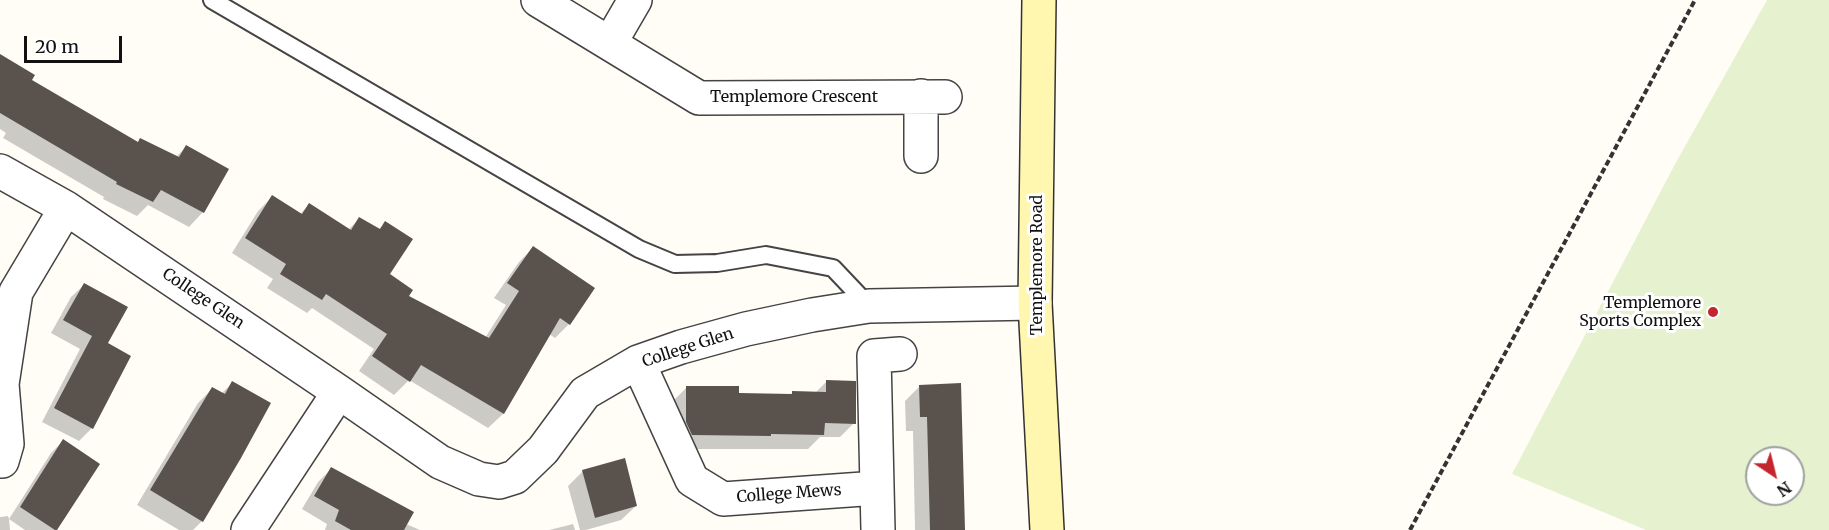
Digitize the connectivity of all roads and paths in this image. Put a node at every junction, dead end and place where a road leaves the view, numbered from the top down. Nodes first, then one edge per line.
1 (212, 0) edge
2 (538, 0) edge
3 (635, 0) edge
4 (1039, 0) edge
5 (1695, 0) edge
6 (610, 43) junction
7 (921, 156) dead end
8 (0, 171) edge
9 (66, 207) junction
10 (1035, 303) junction
11 (870, 306) junction
12 (900, 354) dead end
13 (638, 362) junction
14 (339, 392) junction
15 (0, 461) edge
16 (877, 488) junction
17 (248, 530) edge
18 (878, 530) edge
19 (1047, 530) edge
20 (1410, 530) edge

1 - 11 lane
2 - 6 street, Templemore Crescent
3 - 6 street
4 - 10 main road, Templemore Road
5 - 20 path
6 - 7 street, Templemore Crescent
8 - 9 street, College Glen
9 - 14 street, College Glen
9 - 15 street
10 - 11 street, College Glen
10 - 19 main road, Templemore Road
11 - 13 street, College Glen
12 - 16 street
13 - 14 street, College Glen
13 - 16 street, College Mews
14 - 17 street
16 - 18 street

